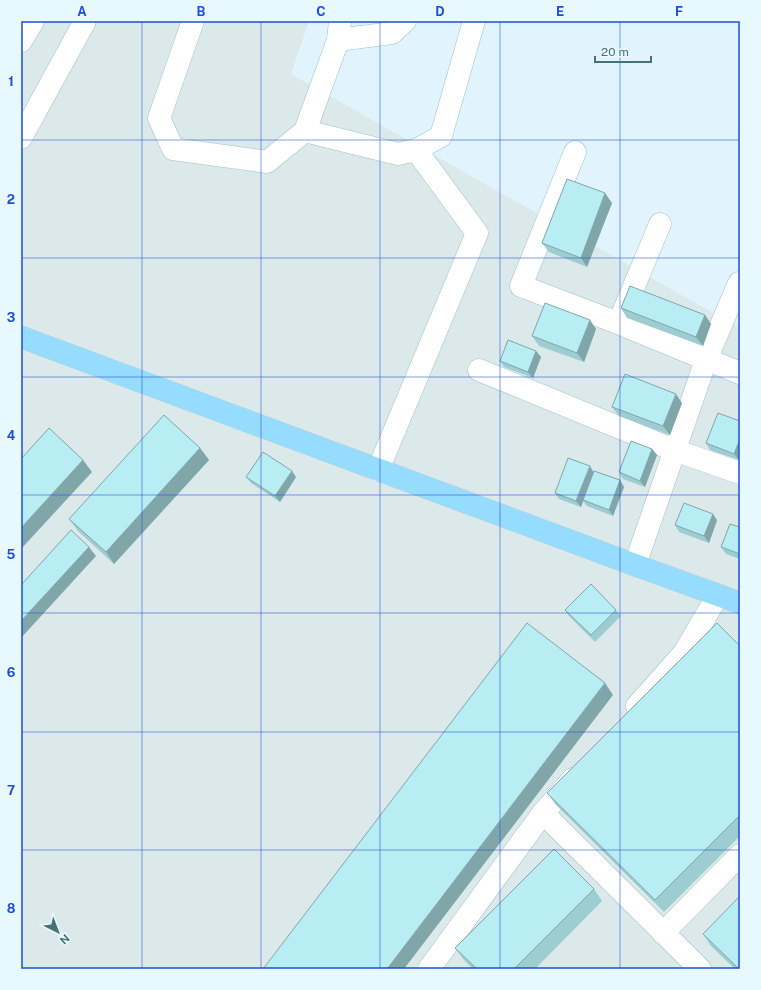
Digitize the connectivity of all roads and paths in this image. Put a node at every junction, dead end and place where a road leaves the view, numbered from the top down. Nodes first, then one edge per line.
1 (32, 21) edge
2 (85, 21) edge
3 (193, 21) edge
4 (405, 21) edge
5 (474, 21) edge
6 (339, 31) edge
7 (21, 41) edge
8 (305, 130) junction
9 (21, 138) edge
10 (416, 150) junction
11 (575, 152) dead end
12 (660, 224) dead end
13 (739, 283) dead end
14 (618, 323) junction
15 (21, 337) edge
16 (706, 360) junction
17 (479, 370) dead end
18 (740, 373) edge
19 (674, 450) junction
20 (378, 470) junction
21 (740, 473) edge
22 (635, 566) junction
23 (718, 595) junction
24 (740, 603) edge
25 (626, 718) edge
26 (585, 766) edge
27 (543, 813) junction
28 (740, 855) edge
29 (663, 933) junction
30 (429, 969) edge
31 (700, 969) edge

1 - 7 street
2 - 9 street
3 - 8 street
4 - 6 street
5 - 10 street
6 - 8 street
8 - 10 street
10 - 20 street
11 - 14 street
12 - 14 street
13 - 16 street
14 - 16 street
15 - 20 main road
16 - 18 street
16 - 19 street
17 - 19 street
19 - 21 street
19 - 22 street
20 - 22 main road
22 - 23 main road
23 - 24 main road
23 - 25 street
26 - 27 street
27 - 29 street
27 - 30 street
28 - 29 street
29 - 31 street

